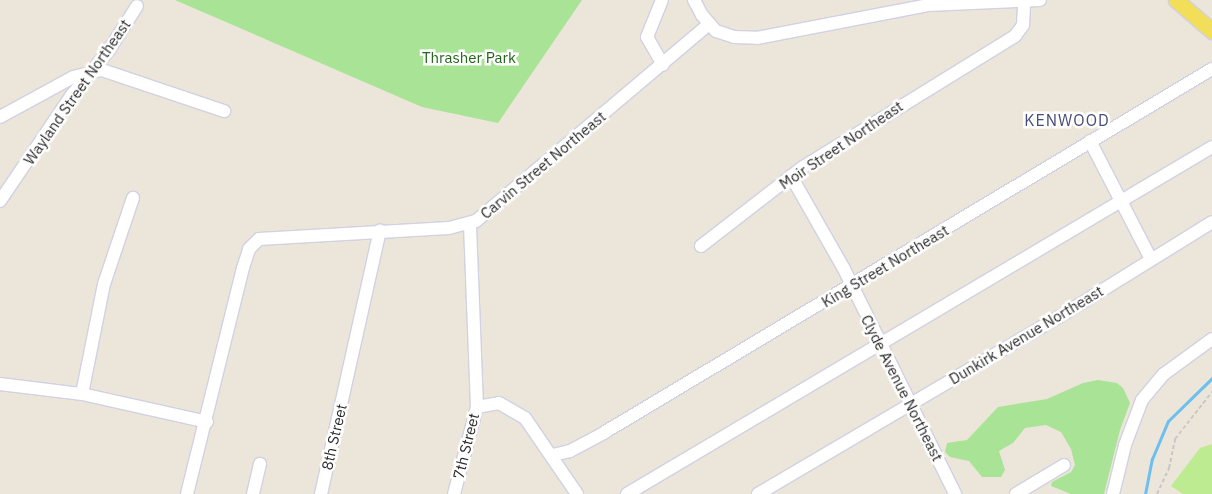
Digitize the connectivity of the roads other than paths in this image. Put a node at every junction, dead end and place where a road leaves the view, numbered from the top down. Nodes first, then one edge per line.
1 (662, 0) edge
2 (694, 0) edge
3 (1040, 0) edge
4 (1176, 0) edge
5 (1024, 3) junction
6 (137, 6) dead end
7 (708, 24) junction
8 (1212, 31) edge
9 (663, 65) junction
10 (1212, 69) edge
11 (92, 71) junction
12 (224, 111) dead end
13 (0, 118) edge
14 (1090, 141) junction
15 (1212, 147) edge
16 (791, 176) junction
17 (132, 198) dead end
18 (0, 201) edge
19 (1121, 202) junction
20 (1212, 222) edge
21 (470, 224) junction
22 (380, 231) junction
23 (701, 246) dead end
24 (1151, 259) junction
25 (851, 286) junction
26 (1212, 339) edge
27 (880, 344) junction
28 (0, 384) edge
29 (82, 394) junction
30 (910, 404) junction
31 (477, 407) junction
32 (208, 422) junction
33 (553, 455) junction
34 (260, 464) dead end
35 (1064, 465) dead end
36 (187, 494) edge
37 (253, 494) edge
38 (321, 494) edge
39 (454, 494) edge
40 (577, 494) edge
41 (627, 494) edge
42 (758, 494) edge
43 (955, 494) edge
44 (1016, 494) edge
45 (1114, 494) edge

1 - 9 street
2 - 7 street
3 - 5 street
4 - 8 main road
5 - 7 street
5 - 16 street, Moir Street Northeast
6 - 11 street, Wayland Street Northeast
7 - 9 street, Carvin Street Northeast
9 - 21 street, Carvin Street Northeast
10 - 14 street, King Street Northeast
11 - 12 street
11 - 13 street
11 - 18 street, Wayland Street Northeast
14 - 19 street
14 - 25 street, King Street Northeast
15 - 19 street
16 - 23 street, Moir Street Northeast
16 - 25 street, Clyde Avenue Northeast
17 - 29 street
19 - 24 street
19 - 27 street
20 - 24 street, Dunkirk Avenue Northeast
21 - 22 street, Carvin Street Northeast
21 - 31 street, 7th Street
22 - 32 street, Carvin Street Northeast
22 - 38 street, 8th Street
24 - 30 street, Dunkirk Avenue Northeast
25 - 27 street, Clyde Avenue Northeast
25 - 33 street, King Street Northeast
26 - 45 street
27 - 30 street, Clyde Avenue Northeast
27 - 41 street
28 - 29 street
29 - 32 street
30 - 42 street, Dunkirk Avenue Northeast
30 - 43 street, Clyde Avenue Northeast
31 - 33 street
31 - 39 street, 7th Street
32 - 36 street
33 - 40 street
34 - 37 street
35 - 44 street

